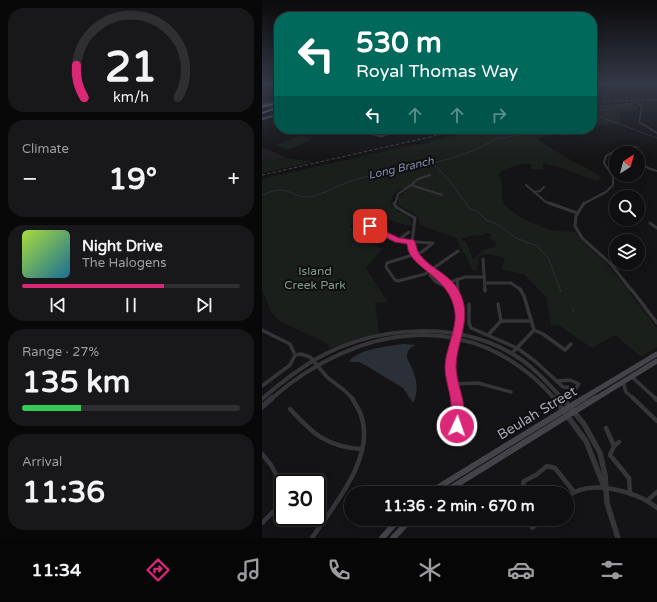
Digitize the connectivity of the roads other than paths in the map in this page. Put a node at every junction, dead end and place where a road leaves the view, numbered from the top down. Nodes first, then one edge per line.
1 (642, 108) edge
2 (274, 115) edge
3 (262, 119) edge
4 (657, 133) edge
5 (371, 134) edge
6 (391, 134) edge
7 (609, 154) edge
8 (645, 166) edge
9 (609, 171) edge
10 (657, 171) edge
11 (430, 175) dead end
12 (613, 182) edge
13 (411, 184) junction
14 (526, 185) dead end
15 (544, 188) dead end
16 (534, 192) junction
17 (442, 195) dead end
18 (577, 213) junction
19 (650, 223) dead end
20 (657, 228) edge
21 (378, 231) dead end
22 (409, 232) dead end
23 (398, 241) junction
24 (412, 241) junction
25 (458, 251) dead end
26 (414, 254) junction
27 (483, 259) dead end
28 (432, 270) junction
29 (430, 275) dead end
30 (484, 277) junction
31 (457, 280) junction
32 (448, 283) junction
33 (485, 283) junction
34 (458, 290) dead end
35 (485, 291) dead end
36 (469, 304) dead end
37 (498, 304) dead end
38 (469, 309) junction
39 (460, 310) junction
40 (501, 321) junction
41 (529, 321) junction
42 (657, 323) edge
43 (262, 330) edge
44 (534, 330) junction
45 (488, 335) junction
46 (457, 336) junction
47 (571, 344) dead end
48 (516, 348) junction
49 (512, 353) junction
50 (657, 354) edge
51 (295, 355) junction
52 (657, 361) edge
53 (315, 363) junction
54 (632, 377) junction
55 (557, 381) junction
56 (623, 382) junction
57 (453, 384) junction
58 (262, 386) edge
59 (511, 392) dead end
60 (262, 399) edge
61 (657, 400) edge
62 (262, 407) edge
63 (290, 409) dead end
64 (566, 409) junction
65 (571, 414) junction
66 (657, 421) edge
67 (606, 428) dead end
68 (453, 444) dead end
69 (362, 449) junction
70 (262, 454) edge
71 (276, 474) edge
72 (440, 486) edge
73 (454, 486) edge
74 (524, 486) edge
75 (569, 486) edge
76 (605, 489) junction
77 (574, 492) edge
78 (630, 492) junction
79 (657, 492) edge
80 (648, 500) junction
81 (657, 508) edge
82 (274, 511) edge
83 (326, 516) edge
84 (262, 522) edge
85 (319, 526) edge
86 (393, 526) edge
87 (404, 526) edge
88 (535, 526) edge
89 (532, 528) dead end
90 (312, 538) edge
91 (382, 538) edge
92 (393, 538) edge
93 (618, 538) edge

1 - 4 street
2 - 3 main road
5 - 6 street
7 - 9 street
8 - 10 street
11 - 13 street
12 - 18 street
13 - 17 street
13 - 24 street
14 - 16 street
15 - 16 street
16 - 18 street
18 - 42 street
19 - 20 street
21 - 23 street
22 - 23 street
23 - 24 street
24 - 26 street
24 - 26 street
25 - 28 street
26 - 28 street
26 - 28 street
27 - 30 street
28 - 32 street
29 - 32 street
30 - 31 street
30 - 33 street
31 - 32 street
31 - 34 street
32 - 39 street
33 - 35 street
33 - 41 street
36 - 38 street
37 - 40 street
38 - 39 street
38 - 45 street
39 - 46 street
40 - 41 street
40 - 45 street
41 - 44 street
43 - 51 street
44 - 47 street
44 - 48 street
45 - 48 street
46 - 49 street
46 - 53 street
46 - 57 street
46 - 64 street
48 - 49 street
48 - 55 street
49 - 64 street
50 - 64 main road, Beulah Street
51 - 53 street
51 - 58 street
52 - 54 main road, Beulah Street
53 - 60 street
53 - 62 street
53 - 69 street
54 - 56 main road, Beulah Street
54 - 61 street
55 - 55 street
56 - 65 main road, Beulah Street
56 - 66 street
57 - 59 street
57 - 68 street
63 - 69 street
64 - 65 street
64 - 72 main road, Beulah Street
65 - 73 main road, Beulah Street
65 - 76 street
67 - 78 street
69 - 83 street
70 - 71 street
74 - 75 street
76 - 77 street
76 - 78 street
76 - 93 street
78 - 80 street
79 - 80 street
80 - 81 street
82 - 84 street
85 - 90 street
86 - 91 main road
87 - 92 main road
88 - 89 street

